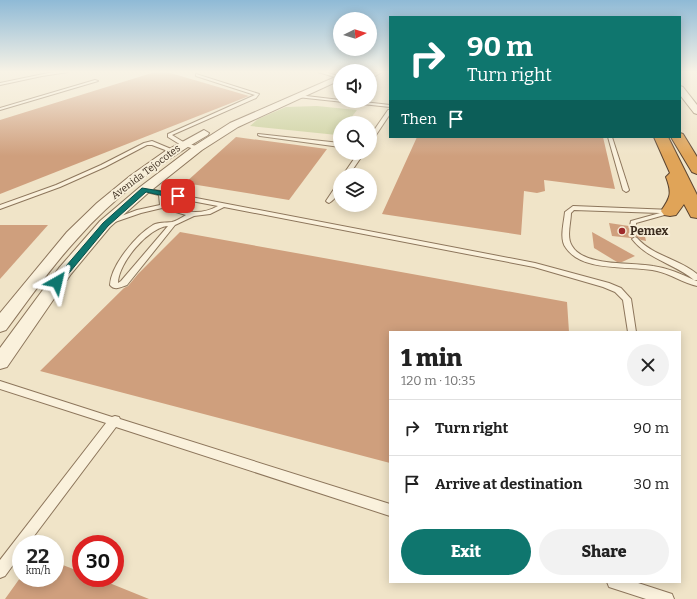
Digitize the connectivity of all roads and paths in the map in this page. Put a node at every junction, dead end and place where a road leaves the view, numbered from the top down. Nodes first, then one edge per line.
1 (31, 100) edge
2 (248, 100) edge
3 (273, 100) edge
4 (289, 100) edge
5 (688, 100) edge
6 (377, 105) edge
7 (389, 106) edge
8 (0, 109) edge
9 (697, 111) edge
10 (389, 112) edge
11 (377, 130) edge
12 (260, 135) dead end
13 (610, 138) edge
14 (668, 140) edge
15 (333, 144) edge
16 (186, 150) junction
17 (697, 169) edge
18 (144, 190) junction
19 (626, 190) dead end
20 (162, 194) junction
21 (333, 195) edge
22 (329, 201) dead end
23 (224, 205) junction
24 (163, 206) junction
25 (0, 207) edge
26 (670, 212) junction
27 (697, 213) edge
28 (192, 215) junction
29 (105, 224) junction
30 (173, 224) junction
31 (633, 226) dead end
32 (635, 239) dead end
33 (697, 278) edge
34 (697, 284) edge
35 (0, 326) edge
36 (632, 331) edge
37 (0, 362) edge
38 (0, 385) edge
39 (115, 420) junction
40 (389, 510) edge
41 (0, 571) edge
42 (617, 583) edge
43 (667, 599) edge

1 - 8 lane
2 - 16 lane
3 - 16 street, Avenida Tejocotes
4 - 16 street, Avenida Tejocotes
5 - 9 street
6 - 7 lane
10 - 11 lane
12 - 15 lane
13 - 19 lane
14 - 17 highway
14 - 26 highway
14 - 27 highway
16 - 18 street, Avenida Tejocotes
16 - 25 lane
16 - 35 street, Avenida Tejocotes
18 - 20 lane
18 - 29 street, Avenida Tejocotes
20 - 23 lane
20 - 24 lane
21 - 22 lane
23 - 28 lane
23 - 36 lane
24 - 28 lane
24 - 29 lane
26 - 31 lane
26 - 34 lane
28 - 30 lane
29 - 37 street, Avenida Tejocotes
30 - 30 lane
32 - 33 lane
38 - 39 lane
39 - 40 lane
39 - 41 lane
42 - 43 lane

